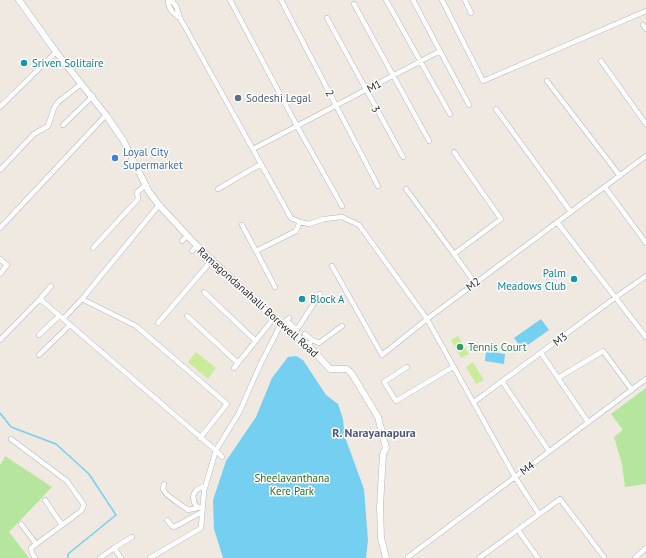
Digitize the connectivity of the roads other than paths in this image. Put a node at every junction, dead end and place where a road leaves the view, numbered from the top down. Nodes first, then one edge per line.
1 (19, 0) edge
2 (169, 0) edge
3 (230, 0) edge
4 (281, 0) edge
5 (386, 0) edge
6 (413, 0) edge
7 (442, 0) edge
8 (465, 0) edge
9 (354, 4) dead end
10 (646, 11) edge
11 (471, 13) dead end
12 (327, 18) dead end
13 (56, 52) junction
14 (440, 52) junction
15 (601, 61) dead end
16 (421, 62) junction
17 (393, 76) junction
18 (547, 82) dead end
19 (81, 84) junction
20 (366, 90) junction
21 (93, 96) junction
22 (469, 105) dead end
23 (336, 106) junction
24 (0, 107) edge
25 (496, 109) dead end
26 (450, 114) dead end
27 (106, 115) junction
28 (646, 124) edge
29 (62, 125) dead end
30 (297, 126) junction
31 (429, 141) dead end
32 (253, 149) junction
33 (454, 152) dead end
34 (403, 157) dead end
35 (645, 159) edge
36 (261, 164) junction
37 (0, 170) edge
38 (620, 176) junction
39 (146, 185) junction
40 (378, 186) dead end
41 (605, 187) junction
42 (218, 189) dead end
43 (406, 189) dead end
44 (159, 205) junction
45 (342, 206) dead end
46 (571, 212) junction
47 (300, 222) junction
48 (557, 222) junction
49 (242, 225) dead end
50 (0, 228) edge
51 (187, 236) junction
52 (182, 241) dead end
53 (646, 244) edge
54 (197, 246) junction
55 (93, 248) dead end
56 (192, 251) dead end
57 (256, 252) junction
58 (454, 254) junction
59 (0, 259) edge
60 (212, 260) junction
61 (332, 266) dead end
62 (0, 274) edge
63 (646, 276) edge
64 (475, 283) junction
65 (51, 286) dead end
66 (275, 287) dead end
67 (204, 292) dead end
68 (320, 294) dead end
69 (616, 297) junction
70 (40, 298) junction
71 (82, 299) junction
72 (187, 316) dead end
73 (61, 317) junction
74 (274, 318) junction
75 (427, 319) junction
76 (286, 321) junction
77 (158, 323) dead end
78 (70, 325) junction
79 (342, 326) dead end
80 (296, 332) junction
81 (39, 335) dead end
82 (646, 337) edge
83 (300, 339) junction
84 (0, 340) edge
85 (256, 341) junction
86 (310, 342) junction
87 (541, 353) junction
88 (39, 355) dead end
89 (238, 363) junction
90 (453, 367) junction
91 (234, 368) dead end
92 (407, 368) dead end
93 (558, 378) junction
94 (646, 380) edge
95 (502, 382) junction
96 (632, 390) junction
97 (474, 402) junction
98 (588, 422) junction
99 (200, 438) junction
100 (11, 439) dead end
101 (214, 449) junction
102 (549, 451) junction
103 (222, 457) dead end
104 (515, 477) junction
105 (164, 484) dead end
106 (205, 487) junction
107 (44, 500) dead end
108 (201, 509) junction
109 (539, 514) junction
110 (167, 520) dead end
111 (21, 524) dead end
112 (62, 525) junction
113 (518, 530) junction
114 (132, 537) dead end
115 (36, 544) junction
116 (114, 548) junction
117 (646, 548) edge
118 (604, 556) dead end
119 (408, 557) dead end
120 (482, 557) edge
121 (35, 558) edge
122 (100, 558) edge
123 (121, 558) edge
124 (150, 558) edge
125 (386, 558) edge
126 (538, 558) edge
127 (636, 558) edge

1 - 13 street, Ramagondanahalli Borewell Road
2 - 32 street
3 - 30 street
4 - 23 street, 2
5 - 16 street
6 - 14 street
7 - 10 street
8 - 11 street
9 - 17 street
12 - 20 street, 3
13 - 19 street, Ramagondanahalli Borewell Road
13 - 24 street
14 - 16 street, M1
14 - 22 street
15 - 28 street
16 - 17 street, M1
16 - 26 street
17 - 20 street, M1
17 - 31 street
18 - 38 street
19 - 21 street, Ramagondanahalli Borewell Road
19 - 37 street
20 - 23 street, M1
20 - 34 street, 3
21 - 27 street, Ramagondanahalli Borewell Road
21 - 29 street
23 - 30 street, M1
23 - 40 street, 2
25 - 46 street
27 - 39 street, Ramagondanahalli Borewell Road
27 - 50 street
30 - 32 street, M1
30 - 45 street
32 - 36 street
33 - 58 street
35 - 38 street, M2
36 - 42 street
36 - 47 street
38 - 41 street, M2
39 - 44 street, Ramagondanahalli Borewell Road
39 - 55 street
41 - 46 street, M2
41 - 53 street
43 - 58 street
44 - 51 street, Ramagondanahalli Borewell Road
44 - 71 street
46 - 48 street, M2
47 - 57 street
47 - 75 street
48 - 64 street, M2
48 - 69 street
49 - 57 street
51 - 52 street
51 - 54 street, Ramagondanahalli Borewell Road
54 - 56 street
54 - 60 street, Ramagondanahalli Borewell Road
57 - 66 street
58 - 64 street
59 - 62 street
60 - 74 street, Ramagondanahalli Borewell Road
60 - 77 street
61 - 75 street, M2
63 - 69 street, M3
64 - 75 street, M2
65 - 70 street
67 - 85 street
68 - 80 street
69 - 82 street
69 - 87 street, M3
70 - 73 street
70 - 84 street
71 - 73 street
71 - 99 street
72 - 89 street
73 - 78 street
73 - 81 street
74 - 76 street, Ramagondanahalli Borewell Road
74 - 85 street
75 - 90 street
76 - 80 street, Ramagondanahalli Borewell Road
76 - 101 street
78 - 88 street
78 - 99 street
79 - 86 street
80 - 83 street, Ramagondanahalli Borewell Road
83 - 86 street, Ramagondanahalli Borewell Road
83 - 86 street
85 - 89 street
86 - 125 street, Ramagondanahalli Borewell Road
87 - 93 street
87 - 95 street, M3
89 - 91 street
90 - 92 street
90 - 97 street
93 - 96 street
93 - 98 street
94 - 96 street, M4
95 - 97 street, M3
95 - 102 street
96 - 98 street, M4
97 - 104 street
98 - 102 street, M4
99 - 101 street
100 - 112 street
101 - 103 street
101 - 106 street
102 - 104 street, M4
104 - 109 street
104 - 119 street, M4
105 - 108 street
106 - 108 street
106 - 108 street
107 - 112 street
108 - 110 street
108 - 124 street
109 - 113 street
109 - 118 street
111 - 115 street
112 - 115 street
113 - 120 street
113 - 126 street
114 - 116 street
115 - 121 street
116 - 122 street
116 - 123 street
117 - 127 street

